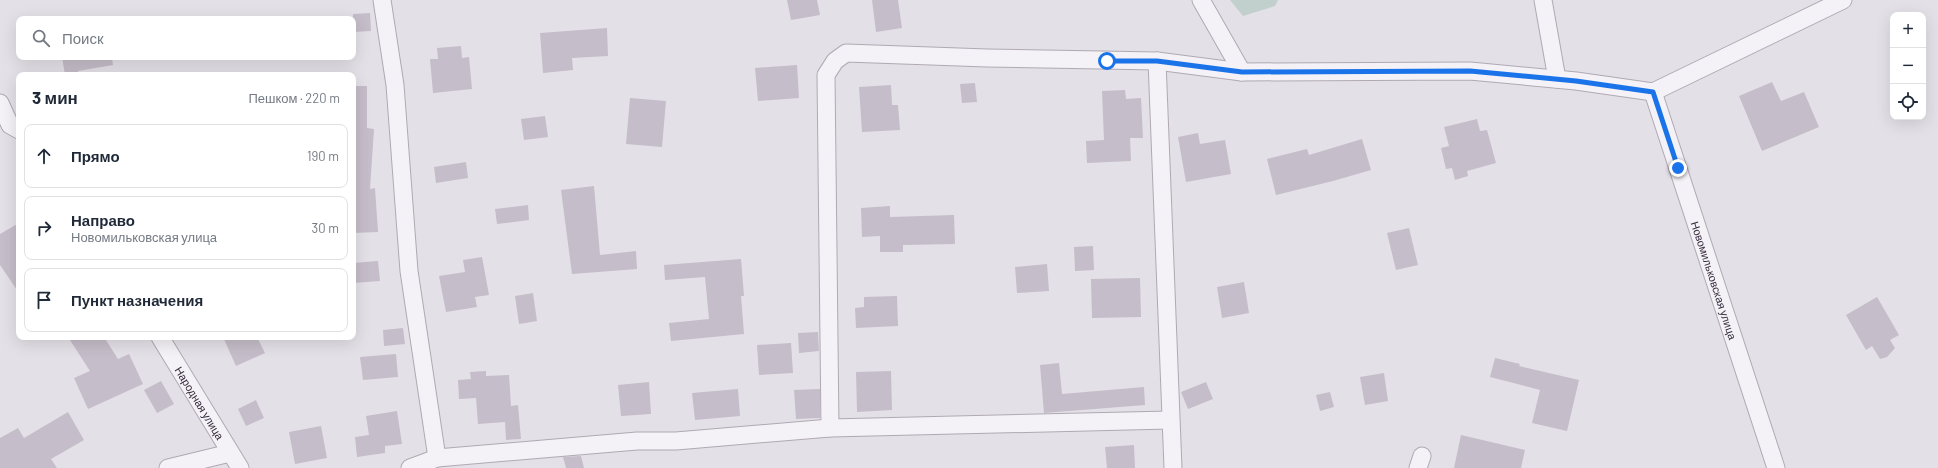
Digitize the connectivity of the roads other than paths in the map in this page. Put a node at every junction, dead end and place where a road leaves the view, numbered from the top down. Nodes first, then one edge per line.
1 (382, 0) edge
2 (1201, 0) edge
3 (1543, 0) edge
4 (1843, 0) edge
5 (1157, 61) junction
6 (1239, 67) junction
7 (1557, 79) junction
8 (1653, 92) junction
9 (0, 103) edge
10 (10, 127) edge
11 (162, 340) edge
12 (1170, 420) junction
13 (830, 428) junction
14 (230, 453) junction
15 (437, 458) junction
16 (168, 468) edge
17 (240, 468) edge
18 (410, 468) edge
19 (1173, 468) edge
20 (1776, 468) edge

1 - 15 street
2 - 6 street
3 - 7 street
4 - 8 street
5 - 6 street
5 - 12 street
5 - 13 street
6 - 7 street
7 - 8 street
8 - 20 street, Новомильковская улица
9 - 10 street
11 - 14 street, Народная улица
12 - 13 street
12 - 19 street
13 - 15 street
14 - 16 street
14 - 17 street, Народная улица
15 - 18 street

